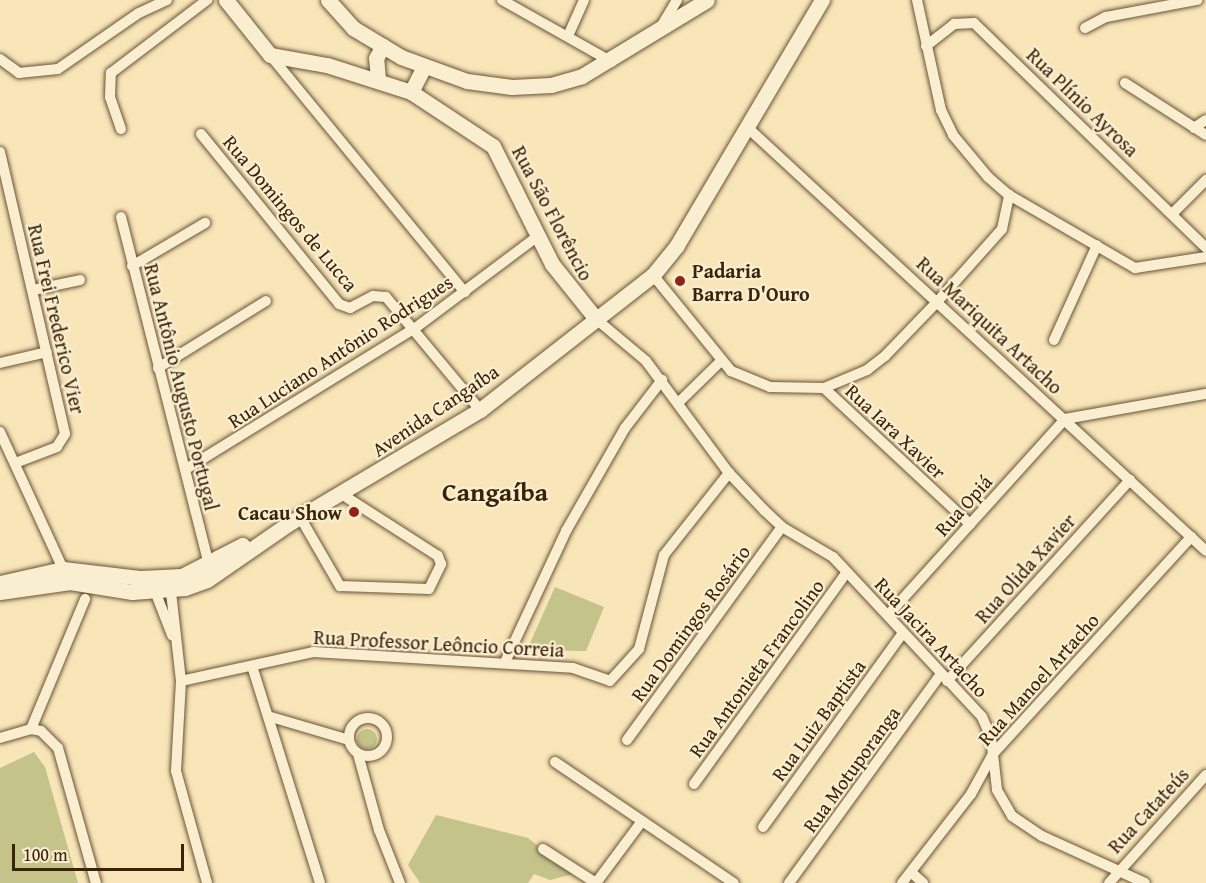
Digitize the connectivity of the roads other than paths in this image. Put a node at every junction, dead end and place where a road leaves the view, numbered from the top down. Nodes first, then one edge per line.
1 (167, 0) edge
2 (207, 0) edge
3 (226, 0) edge
4 (328, 0) edge
5 (502, 0) edge
6 (584, 0) edge
7 (677, 0) edge
8 (707, 0) edge
9 (822, 0) edge
10 (917, 0) edge
11 (1197, 0) edge
12 (662, 25) junction
13 (1085, 28) dead end
14 (568, 36) junction
15 (383, 46) junction
16 (926, 46) junction
17 (270, 55) junction
18 (0, 59) edge
19 (612, 62) junction
20 (424, 67) junction
21 (378, 80) junction
22 (1125, 83) dead end
23 (411, 92) junction
24 (1206, 120) edge
25 (748, 128) junction
26 (1194, 128) junction
27 (121, 129) dead end
28 (201, 134) dead end
29 (1206, 135) edge
30 (0, 152) edge
31 (1206, 180) edge
32 (1009, 195) junction
33 (1173, 213) junction
34 (121, 218) dead end
35 (205, 223) dead end
36 (538, 236) junction
37 (1097, 245) junction
38 (1206, 248) edge
39 (1206, 257) edge
40 (132, 266) junction
41 (653, 275) junction
42 (80, 280) dead end
43 (33, 290) junction
44 (465, 292) junction
45 (266, 301) dead end
46 (938, 302) junction
47 (596, 319) junction
48 (414, 329) junction
49 (1054, 340) dead end
50 (46, 352) junction
51 (720, 362) junction
52 (0, 363) edge
53 (158, 368) junction
54 (662, 380) junction
55 (824, 388) junction
56 (1206, 394) edge
57 (678, 403) junction
58 (480, 410) junction
59 (1065, 419) junction
60 (0, 432) edge
61 (15, 464) junction
62 (186, 469) junction
63 (729, 473) junction
64 (1130, 480) junction
65 (343, 495) junction
66 (294, 521) junction
67 (970, 524) junction
68 (782, 527) junction
69 (1191, 537) junction
70 (1206, 551) edge
71 (209, 566) junction
72 (63, 569) junction
73 (848, 572) junction
74 (0, 583) edge
75 (153, 585) junction
76 (170, 585) junction
77 (0, 592) edge
78 (85, 599) dead end
79 (888, 615) junction
80 (903, 633) junction
81 (173, 638) junction
82 (505, 662) junction
83 (252, 666) junction
84 (943, 678) junction
85 (181, 681) junction
86 (271, 717) junction
87 (31, 729) junction
88 (0, 738) edge
89 (349, 740) junction
90 (627, 740) dead end
91 (358, 754) junction
92 (993, 754) junction
93 (555, 762) dead end
94 (1206, 775) edge
95 (694, 784) dead end
96 (642, 821) junction
97 (763, 827) dead end
98 (543, 849) dead end
99 (1117, 871) junction
100 (912, 873) junction
101 (96, 883) edge
102 (207, 883) edge
103 (320, 883) edge
104 (400, 883) edge
105 (596, 883) edge
106 (734, 883) edge
107 (789, 883) edge
108 (903, 883) edge
109 (923, 883) edge
110 (1109, 883) edge
111 (1145, 883) edge

1 - 18 street
2 - 27 street
3 - 17 main road
4 - 15 main road
5 - 14 street
6 - 14 street
7 - 12 street
8 - 12 main road
9 - 25 main road
10 - 16 street
11 - 13 street
12 - 19 main road
14 - 19 street
15 - 20 main road
15 - 21 main road
16 - 32 street
16 - 33 street, Rua Plínio Ayrosa
17 - 21 main road, Rua São Florêncio
17 - 44 street
19 - 20 main road
20 - 23 main road
21 - 23 main road, Rua São Florêncio
22 - 26 street
23 - 36 main road, Rua São Florêncio
24 - 26 street
25 - 41 main road
25 - 46 street, Rua Mariquita Artacho
26 - 29 street
28 - 48 street, Rua Domingos de Lucca
30 - 43 street, Rua Frei Frederico Vier
31 - 33 street
32 - 37 street
32 - 46 street
33 - 38 street, Rua Plínio Ayrosa
34 - 40 street, Rua Antônio Augusto Portugal
35 - 40 street
36 - 44 street, Rua Luciano Antônio Rodrigues
36 - 47 main road, Rua São Florêncio
37 - 39 street
37 - 49 street
40 - 53 street, Rua Antônio Augusto Portugal
41 - 47 main road, Avenida Cangaíba
41 - 51 street
42 - 43 street
43 - 50 street, Rua Frei Frederico Vier
44 - 48 street, Rua Luciano Antônio Rodrigues
45 - 53 street
46 - 55 street
46 - 59 street, Rua Mariquita Artacho
47 - 54 street, Rua Jacira Artacho
47 - 58 main road, Avenida Cangaíba
48 - 58 street, Rua Domingos de Lucca
48 - 62 street, Rua Luciano Antônio Rodrigues
50 - 52 street
50 - 61 street, Rua Frei Frederico Vier
51 - 55 street
51 - 57 street
53 - 62 street, Rua Antônio Augusto Portugal
54 - 57 street, Rua Jacira Artacho
54 - 82 street
55 - 67 street, Rua Iara Xavier
56 - 59 street
57 - 63 street, Rua Jacira Artacho
58 - 65 main road, Avenida Cangaíba
59 - 64 street, Rua Mariquita Artacho
59 - 67 street, Rua Opiá
60 - 61 street
61 - 72 street
62 - 71 street, Rua Antônio Augusto Portugal
63 - 68 street, Rua Jacira Artacho
63 - 82 street, Rua Professor Leôncio Correia
64 - 69 street, Rua Mariquita Artacho
64 - 84 street, Rua Olida Xavier
65 - 66 main road, Avenida Cangaíba
65 - 66 street
66 - 71 main road, Avenida Cangaíba
66 - 76 main road, Avenida Cangaíba
67 - 79 street, Rua Opiá
68 - 73 street, Rua Jacira Artacho
68 - 90 street, Rua Domingos Rosário
69 - 70 street, Rua Mariquita Artacho
69 - 92 street, Rua Manoel Artacho
71 - 76 main road, Avenida Cangaíba
72 - 74 main road, Avenida Cangaíba
72 - 75 main road, Avenida Cangaíba
73 - 79 street, Rua Jacira Artacho
73 - 95 street, Rua Antonieta Francolino
75 - 76 main road, Avenida Cangaíba
75 - 77 main road, Avenida Cangaíba
75 - 81 street
76 - 81 street
78 - 87 street
79 - 80 street, Rua Jacira Artacho
80 - 84 street, Rua Jacira Artacho
80 - 97 street, Rua Luiz Baptista
81 - 85 street
82 - 83 street, Rua Professor Leôncio Correia
83 - 85 street, Rua Professor Leôncio Correia
83 - 86 street
84 - 92 street, Rua Jacira Artacho
84 - 107 street, Rua Motuporanga
85 - 102 street
86 - 89 street
86 - 103 street
87 - 88 street
87 - 101 street
89 - 91 street
89 - 91 street
91 - 104 street
92 - 99 street, Rua Jacira Artacho
92 - 100 street, Rua Manoel Artacho
93 - 96 street
94 - 99 street, Rua Catateús
96 - 105 street
96 - 106 street
98 - 105 street
99 - 110 street, Rua Catateús
99 - 111 street, Rua Jacira Artacho
100 - 108 street, Rua Manoel Artacho
100 - 109 street

